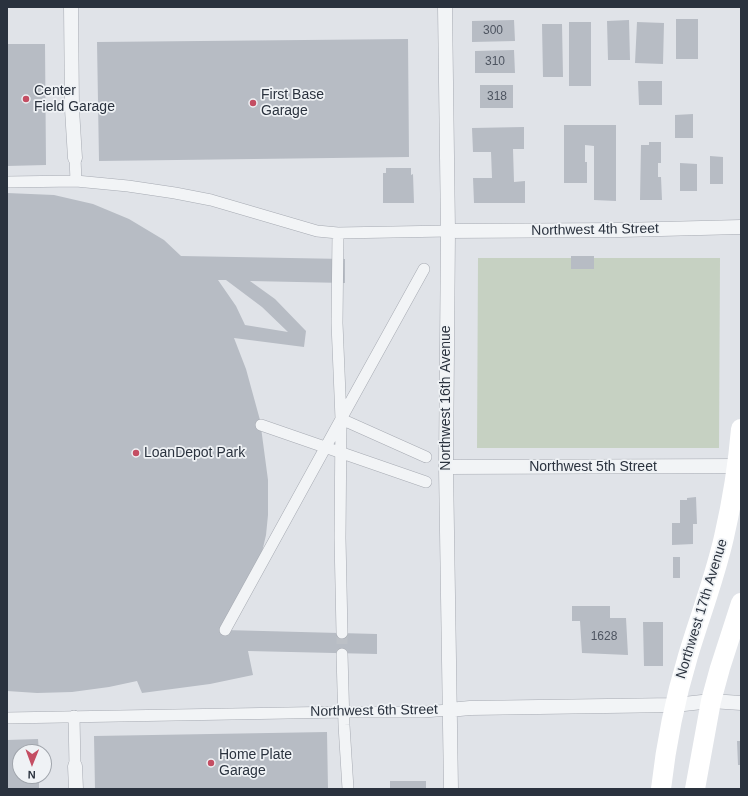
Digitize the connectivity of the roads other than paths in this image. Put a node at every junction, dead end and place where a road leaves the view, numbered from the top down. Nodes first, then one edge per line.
1 (71, 7) edge
2 (445, 7) edge
3 (75, 158) joint
4 (76, 181) junction
5 (7, 182) edge
6 (741, 227) edge
7 (448, 231) junction
8 (338, 233) junction
9 (424, 269) dead end
10 (341, 419) junction
11 (261, 425) dead end
12 (741, 429) edge
13 (325, 448) junction
14 (341, 454) junction
15 (426, 457) dead end
16 (446, 467) junction
17 (739, 467) edge
18 (426, 482) dead end
19 (741, 603) edge
20 (225, 630) dead end
21 (342, 633) tunnel mouth
22 (342, 654) tunnel mouth
23 (711, 701) junction
24 (741, 703) edge
25 (675, 705) junction
26 (449, 710) junction
27 (344, 712) junction
28 (74, 716) junction
29 (7, 718) edge
30 (75, 766) joint
31 (76, 789) edge
32 (348, 789) edge
33 (450, 789) edge
34 (661, 789) edge
35 (695, 789) edge

1 - 3 street
2 - 7 street, Northwest 16th Avenue
3 - 4 street
4 - 5 street
4 - 8 street
6 - 7 street, Northwest 4th Street
7 - 8 street
7 - 16 street, Northwest 16th Avenue
8 - 10 street
9 - 10 street
10 - 13 street
10 - 14 street
10 - 15 street
11 - 13 street
12 - 17 main road, Northwest 17th Avenue
13 - 14 street
13 - 20 street
14 - 18 street
14 - 21 street
16 - 17 street, Northwest 5th Street
16 - 26 street, Northwest 16th Avenue
17 - 25 main road, Northwest 17th Avenue
19 - 23 main road
22 - 27 street
23 - 24 street, Northwest 6th Street
23 - 25 street, Northwest 6th Street
23 - 35 main road
25 - 26 street, Northwest 6th Street
25 - 34 main road, Northwest 17th Avenue
26 - 27 street, Northwest 6th Street
26 - 33 street, Northwest 16th Avenue
27 - 28 street, Northwest 6th Street
27 - 32 street
28 - 29 street, Northwest 6th Street
28 - 30 street
30 - 31 street

